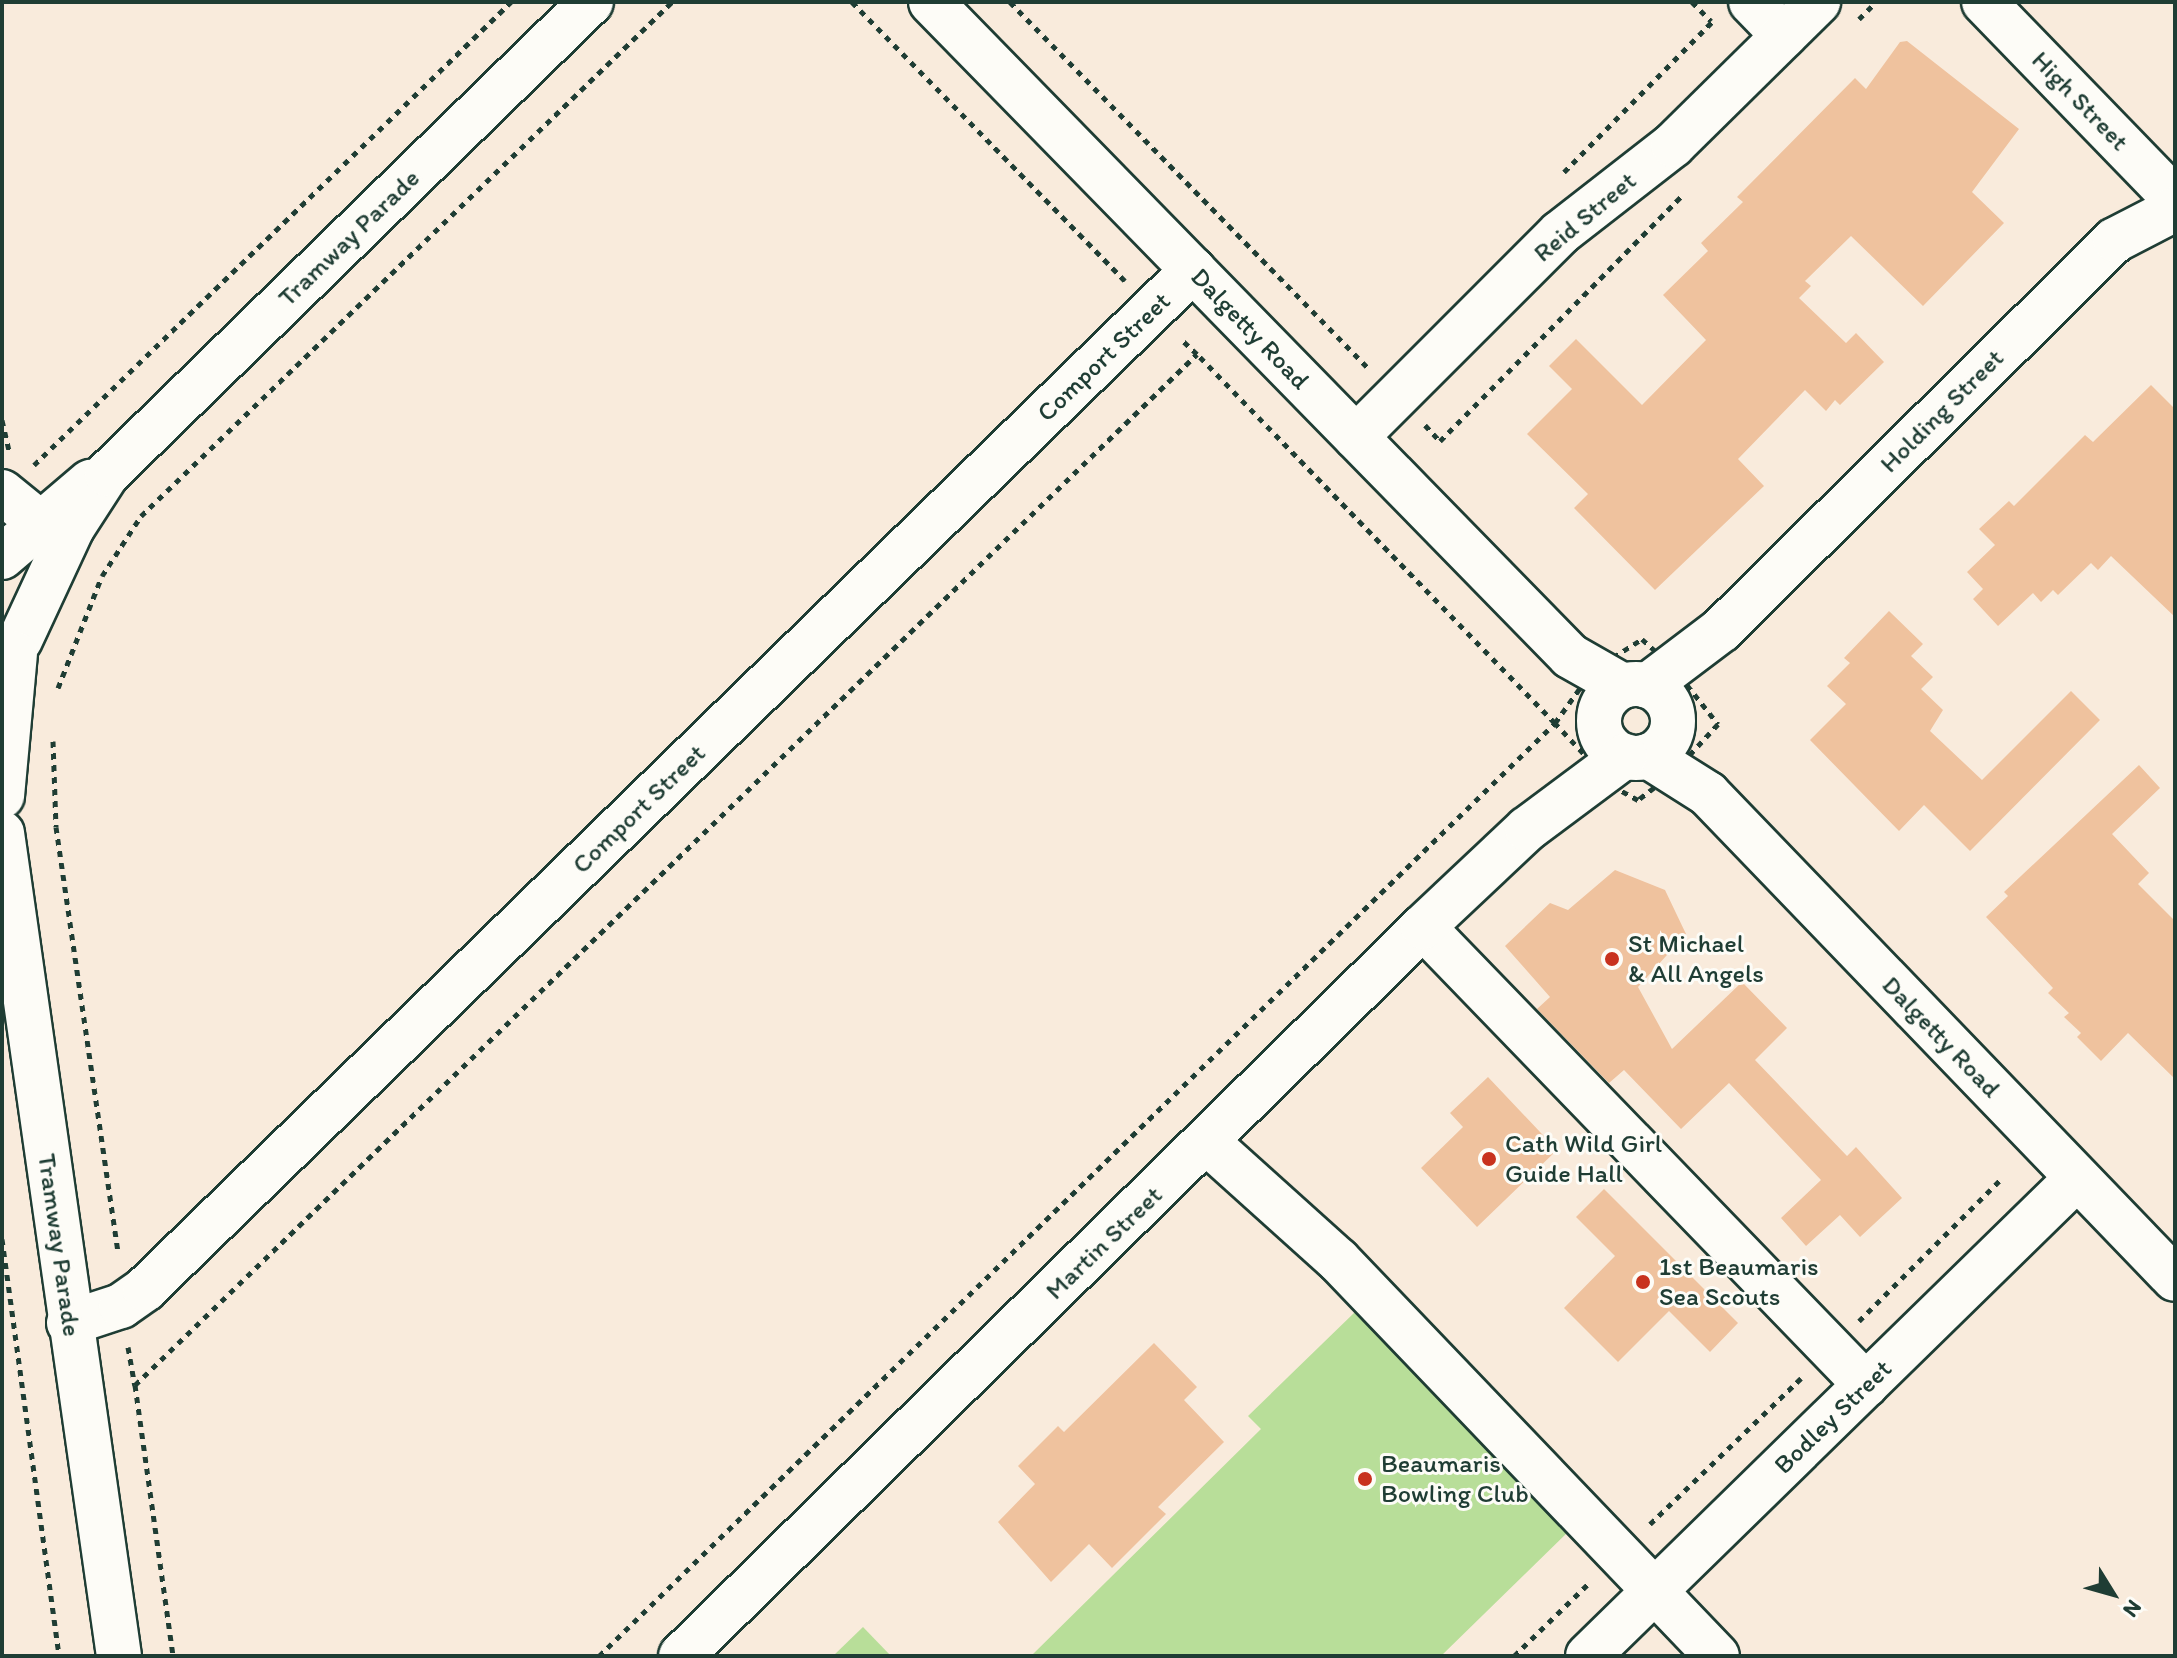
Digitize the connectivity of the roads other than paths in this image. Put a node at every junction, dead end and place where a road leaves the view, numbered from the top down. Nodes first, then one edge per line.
1 (591, 2) edge
2 (931, 2) edge
3 (1751, 2) edge
4 (1984, 2) edge
5 (1836, 13) edge
6 (1784, 36) junction
7 (2175, 199) edge
8 (2175, 209) edge
9 (1193, 270) junction
10 (1356, 437) junction
11 (16, 480) edge
12 (52, 532) junction
13 (2, 557) edge
14 (2, 600) edge
15 (12, 654) edge
16 (1636, 720) junction
17 (2, 796) edge
18 (2, 833) edge
19 (1423, 927) junction
20 (1208, 1143) junction
21 (2077, 1178) junction
22 (2175, 1279) edge
23 (69, 1323) junction
24 (1866, 1385) junction
25 (1654, 1591) junction
26 (119, 1656) edge
27 (681, 1656) edge
28 (1588, 1656) edge
29 (1717, 1656) edge

1 - 12 street, Tramway Parade
2 - 9 street, Dalgetty Road
3 - 6 street
4 - 7 street, High Street
5 - 6 street, Reid Street
6 - 10 street, Reid Street
8 - 16 street, Holding Street
9 - 10 street, Dalgetty Road
9 - 23 street, Comport Street
10 - 16 street, Dalgetty Road
11 - 12 street
12 - 13 street, Tramway Parade
12 - 15 street, Tramway Parade
14 - 15 street
15 - 17 street, Tramway Parade
16 - 19 street, Martin Street
16 - 21 street, Dalgetty Road
18 - 23 street, Tramway Parade
19 - 20 street, Martin Street
19 - 24 street
20 - 25 street
20 - 27 street, Martin Street
21 - 22 street, Dalgetty Road
21 - 24 street, Bodley Street
23 - 26 street, Tramway Parade
24 - 25 street, Bodley Street
25 - 28 street, Bodley Street
25 - 29 street

